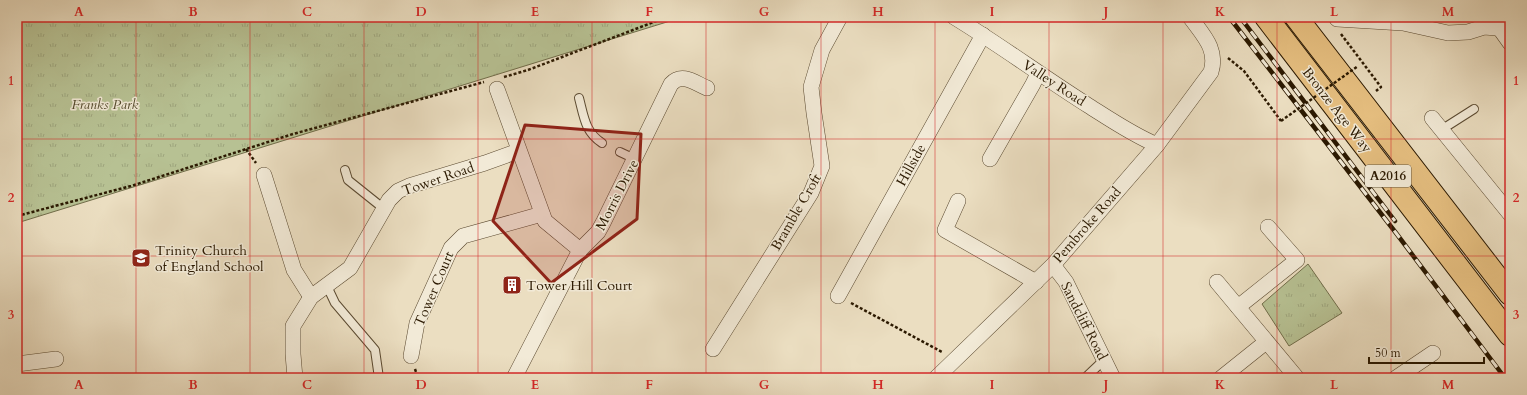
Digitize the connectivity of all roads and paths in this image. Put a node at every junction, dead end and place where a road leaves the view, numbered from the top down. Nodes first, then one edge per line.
1 (667, 17) edge
2 (840, 17) edge
3 (954, 17) edge
4 (1190, 17) edge
5 (1266, 17) edge
6 (1296, 17) edge
7 (1339, 26) joint
8 (1505, 29) edge
9 (983, 35) junction
10 (1510, 44) edge
11 (1220, 55) junction
12 (1358, 66) dead end
13 (1038, 73) junction
14 (495, 83) junction
15 (707, 88) dead end
16 (1375, 92) dead end
17 (579, 98) dead end
18 (1474, 109) dead end
19 (1432, 118) dead end
20 (1441, 130) junction
21 (602, 143) dead end
22 (1157, 145) junction
23 (518, 151) junction
24 (620, 152) dead end
25 (635, 158) junction
26 (990, 159) dead end
27 (345, 170) dead end
28 (264, 175) dead end
29 (958, 201) dead end
30 (383, 208) junction
31 (542, 214) junction
32 (1510, 214) edge
33 (17, 216) edge
34 (1268, 227) dead end
35 (580, 250) junction
36 (1053, 265) junction
37 (1036, 282) junction
38 (1217, 282) dead end
39 (326, 284) junction
40 (1510, 294) edge
41 (838, 296) joint
42 (311, 297) junction
43 (1238, 307) junction
44 (1510, 335) edge
45 (1266, 342) junction
46 (713, 349) dead end
47 (1433, 354) dead end
48 (411, 356) dead end
49 (56, 359) dead end
50 (954, 359) junction
51 (1104, 360) junction
52 (17, 364) edge
53 (295, 378) edge
54 (379, 378) edge
55 (514, 378) edge
56 (936, 378) edge
57 (1085, 378) edge
58 (1113, 378) edge
59 (1222, 378) edge
60 (1296, 378) edge
61 (1396, 378) edge

1 - 14 path
2 - 46 street, Bramble Croft
3 - 9 street, Valley Road
4 - 11 street
5 - 44 main road, Bronze Age Way / A2016
6 - 40 main road, Bronze Age Way / A2016
7 - 8 street
7 - 16 path
8 - 10 street
9 - 13 street, Valley Road
9 - 41 street, Hillside
11 - 12 path, bridge
11 - 22 street, Pembroke Road
13 - 22 street, Valley Road
13 - 26 street
14 - 23 street
14 - 33 path
15 - 25 street, Morris Drive
17 - 21 lane
18 - 20 lane
19 - 20 street
20 - 32 street
22 - 36 street, Pembroke Road
23 - 30 street, Tower Road
23 - 31 street
24 - 25 lane
25 - 35 street, Morris Drive
27 - 30 lane
28 - 42 street
29 - 37 street
30 - 39 street, Tower Road
31 - 35 street
31 - 48 street, Tower Court
34 - 43 street
35 - 55 street, Morris Drive
36 - 37 street, Pembroke Road
36 - 51 street, Sandcliff Road
37 - 50 street, Pembroke Road
38 - 43 street
39 - 42 street, Tower Road
39 - 54 lane
41 - 50 path
42 - 53 street, Tower Road
43 - 45 street
45 - 59 street
45 - 60 street
47 - 61 street
49 - 52 street
50 - 56 street, Pembroke Road
51 - 57 lane
51 - 58 street, Sandcliff Road

